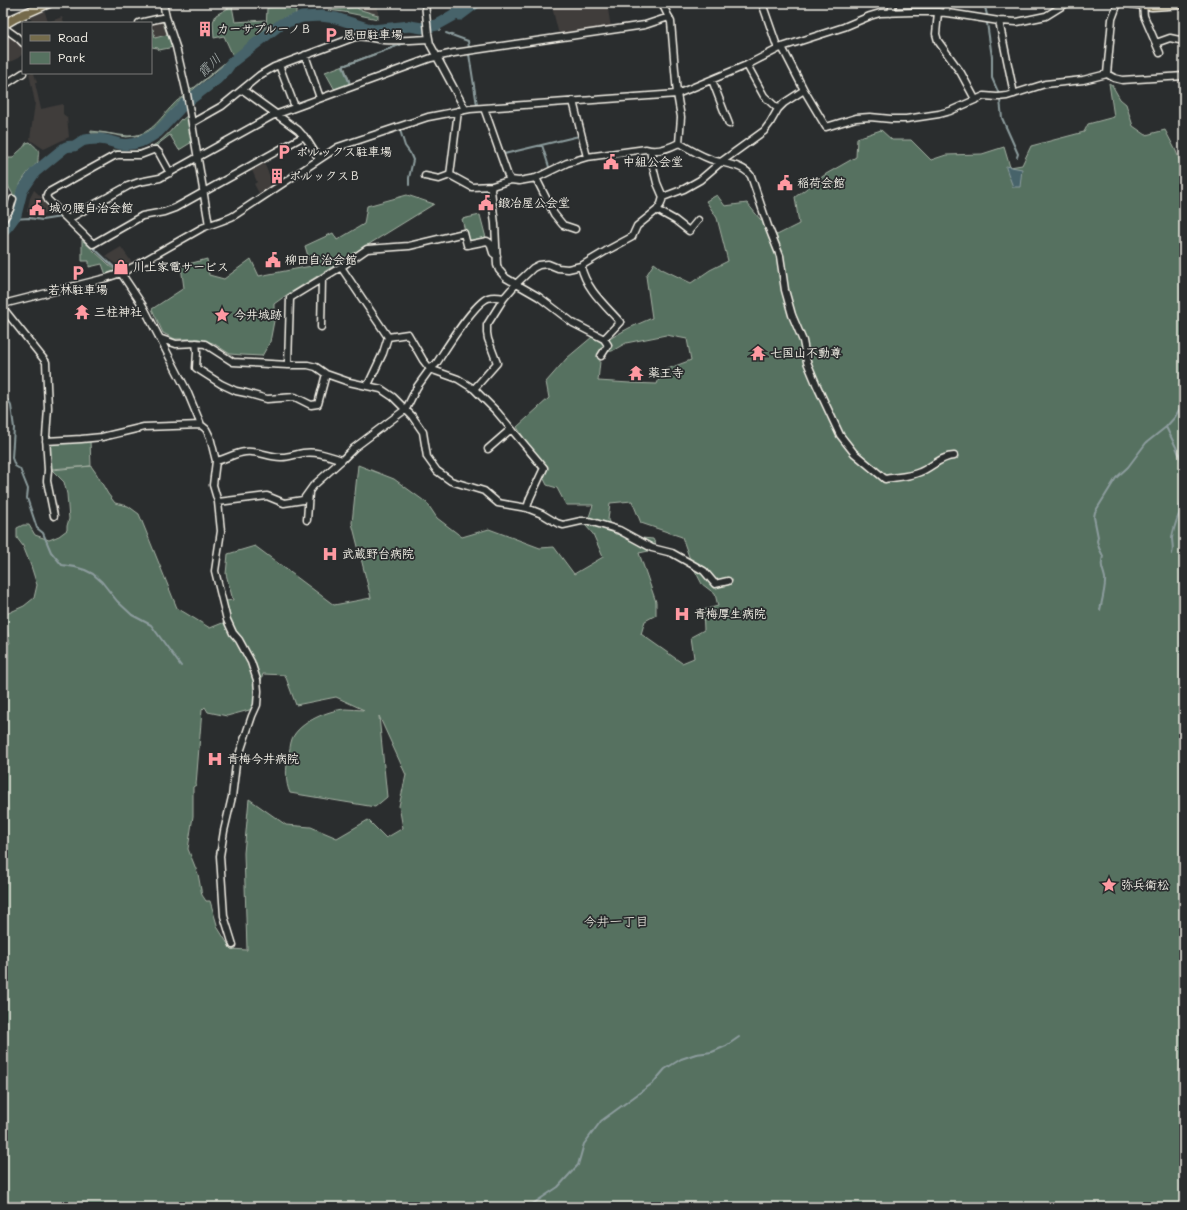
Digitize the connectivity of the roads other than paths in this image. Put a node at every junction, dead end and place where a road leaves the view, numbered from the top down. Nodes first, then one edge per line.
1 (49, 3) edge
2 (163, 3) edge
3 (425, 3) edge
4 (662, 3) edge
5 (762, 3) edge
6 (893, 3) edge
7 (947, 3) edge
8 (1067, 3) edge
9 (1118, 3) edge
10 (1131, 3) edge
11 (1184, 4) edge
12 (1143, 5) junction
13 (891, 12) junction
14 (938, 12) junction
15 (946, 13) junction
16 (166, 17) junction
17 (669, 17) junction
18 (999, 21) junction
19 (144, 22) edge
20 (3, 26) edge
21 (428, 36) junction
22 (1184, 41) edge
23 (22, 42) edge
24 (1156, 43) junction
25 (780, 48) junction
26 (1160, 54) dead end
27 (305, 55) junction
28 (436, 56) junction
29 (279, 65) junction
30 (747, 65) junction
31 (22, 74) edge
32 (1107, 74) junction
33 (1184, 76) edge
34 (712, 80) junction
35 (3, 86) edge
36 (242, 90) junction
37 (804, 90) junction
38 (677, 94) junction
39 (1014, 94) junction
40 (320, 98) junction
41 (974, 99) junction
42 (573, 102) junction
43 (295, 107) junction
44 (484, 108) junction
45 (465, 109) junction
46 (778, 109) junction
47 (458, 110) junction
48 (277, 114) junction
49 (192, 123) junction
50 (729, 124) dead end
51 (304, 136) junction
52 (679, 143) junction
53 (650, 150) junction
54 (587, 157) junction
55 (197, 158) junction
56 (319, 159) junction
57 (721, 162) junction
58 (170, 173) junction
59 (450, 175) junction
60 (425, 176) dead end
61 (536, 178) junction
62 (511, 180) junction
63 (492, 186) junction
64 (203, 192) junction
65 (663, 197) junction
66 (13, 200) dead end
67 (657, 210) junction
68 (68, 219) junction
69 (3, 220) edge
70 (698, 220) dead end
71 (209, 225) junction
72 (575, 229) dead end
73 (497, 256) junction
74 (581, 266) junction
75 (341, 267) junction
76 (121, 273) junction
77 (322, 278) junction
78 (516, 284) junction
79 (504, 298) junction
80 (3, 304) edge
81 (3, 308) edge
82 (321, 327) dead end
83 (388, 337) junction
84 (159, 338) junction
85 (604, 339) junction
86 (196, 343) junction
87 (601, 356) dead end
88 (288, 365) junction
89 (430, 368) junction
90 (326, 374) junction
91 (368, 385) junction
92 (474, 389) junction
93 (406, 409) junction
94 (201, 424) junction
95 (511, 429) junction
96 (46, 441) junction
97 (488, 449) dead end
98 (954, 456) dead end
99 (342, 460) junction
100 (216, 461) junction
101 (309, 492) junction
102 (218, 502) junction
103 (528, 508) junction
104 (54, 516) dead end
105 (307, 520) dead end
106 (728, 581) dead end
107 (233, 945) dead end

1 - 20 main road
2 - 16 street
3 - 21 street
4 - 17 street
5 - 25 street
6 - 13 street
7 - 15 street
8 - 18 street
9 - 32 street
10 - 12 main road
11 - 12 main road
12 - 24 street
13 - 14 street
13 - 25 street
14 - 15 street
14 - 41 street
15 - 18 street
16 - 19 street
16 - 49 street
17 - 28 street
17 - 38 street
18 - 39 street
20 - 23 street
21 - 27 street
21 - 28 street
22 - 24 street
24 - 26 street
25 - 30 street
25 - 37 street
27 - 29 street
27 - 40 street
28 - 40 street
28 - 45 street
29 - 36 street
29 - 43 street
30 - 34 street
30 - 46 street
31 - 35 street
32 - 33 street
32 - 39 street
34 - 38 street
34 - 50 street
36 - 48 street
36 - 49 street
37 - 41 street
37 - 46 street
38 - 42 street
38 - 52 street
39 - 41 street
40 - 43 street
42 - 44 street
42 - 54 street
43 - 48 street
44 - 45 street
44 - 62 street
45 - 47 street
46 - 57 street
47 - 56 street
47 - 59 street
48 - 51 street
48 - 55 street
49 - 55 street
51 - 56 street
51 - 64 street
52 - 53 street
52 - 57 street
53 - 54 street
53 - 65 street
54 - 61 street
55 - 58 street
55 - 64 street
56 - 71 street
57 - 65 street
57 - 98 street
58 - 68 street
58 - 68 street
59 - 60 street
59 - 63 street
61 - 62 street
61 - 72 street
62 - 63 street
63 - 73 street
64 - 68 street
64 - 71 street
65 - 67 street
66 - 69 street
67 - 70 street
67 - 74 street
71 - 76 street
73 - 75 street
73 - 78 street
74 - 78 street
74 - 85 street
75 - 77 street
75 - 83 street
76 - 80 street
76 - 84 street
77 - 82 street
77 - 88 street
78 - 79 street
78 - 85 street
79 - 89 street
79 - 92 street
81 - 96 street
83 - 89 street
83 - 91 street
84 - 86 street
84 - 94 street
85 - 87 street
86 - 88 street
86 - 90 street
88 - 90 street
89 - 92 street
89 - 93 street
90 - 91 street
91 - 93 street
92 - 95 street
93 - 99 street
93 - 103 street
94 - 96 street
94 - 100 street
95 - 97 street
95 - 103 street
96 - 104 street
99 - 100 street
99 - 101 street
100 - 102 street
101 - 102 street
101 - 105 street
102 - 107 street
103 - 106 street

